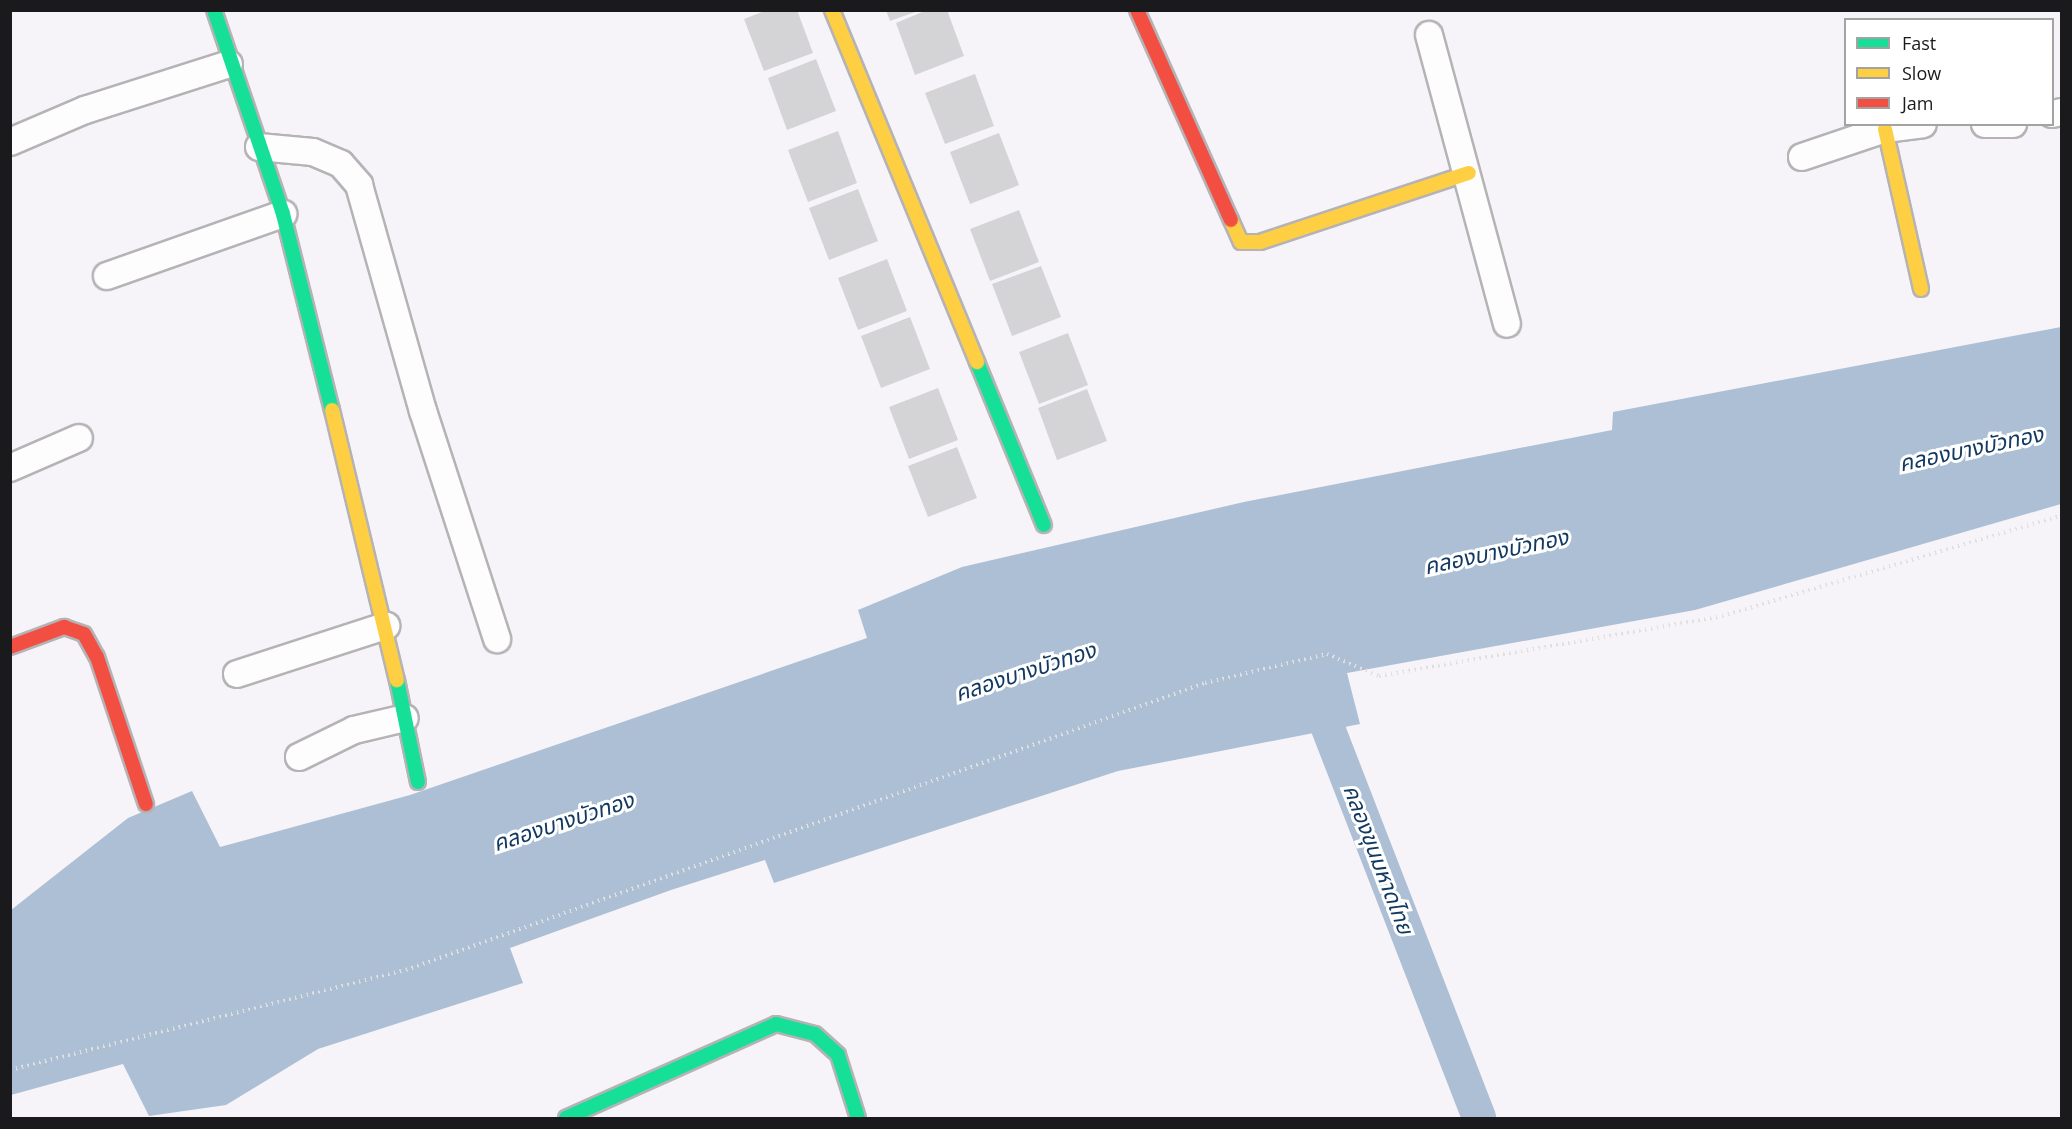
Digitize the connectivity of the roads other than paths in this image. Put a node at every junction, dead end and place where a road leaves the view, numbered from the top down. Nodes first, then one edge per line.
1 (214, 10) edge
2 (832, 10) edge
3 (1137, 10) edge
4 (1429, 35) dead end
5 (229, 64) junction
6 (1908, 126) edge
7 (1886, 129) junction
8 (10, 142) edge
9 (259, 147) junction
10 (1802, 157) dead end
11 (1469, 173) junction
12 (283, 214) junction
13 (107, 276) dead end
14 (1921, 289) dead end
15 (1507, 324) dead end
16 (78, 438) dead end
17 (10, 468) edge
18 (1044, 525) dead end
19 (386, 626) junction
20 (497, 639) dead end
21 (10, 647) edge
22 (237, 674) dead end
23 (405, 718) junction
24 (299, 757) dead end
25 (418, 782) dead end
26 (146, 804) dead end
27 (566, 1119) edge
28 (858, 1119) edge

1 - 5 street
2 - 18 street
3 - 11 street
4 - 11 street
5 - 8 street
5 - 9 street
6 - 7 street
7 - 10 street
7 - 14 street
9 - 12 street
9 - 20 street
11 - 15 street
12 - 13 street
12 - 19 street
16 - 17 street
19 - 22 street
19 - 23 street
21 - 26 street
23 - 24 street
23 - 25 street
27 - 28 street

